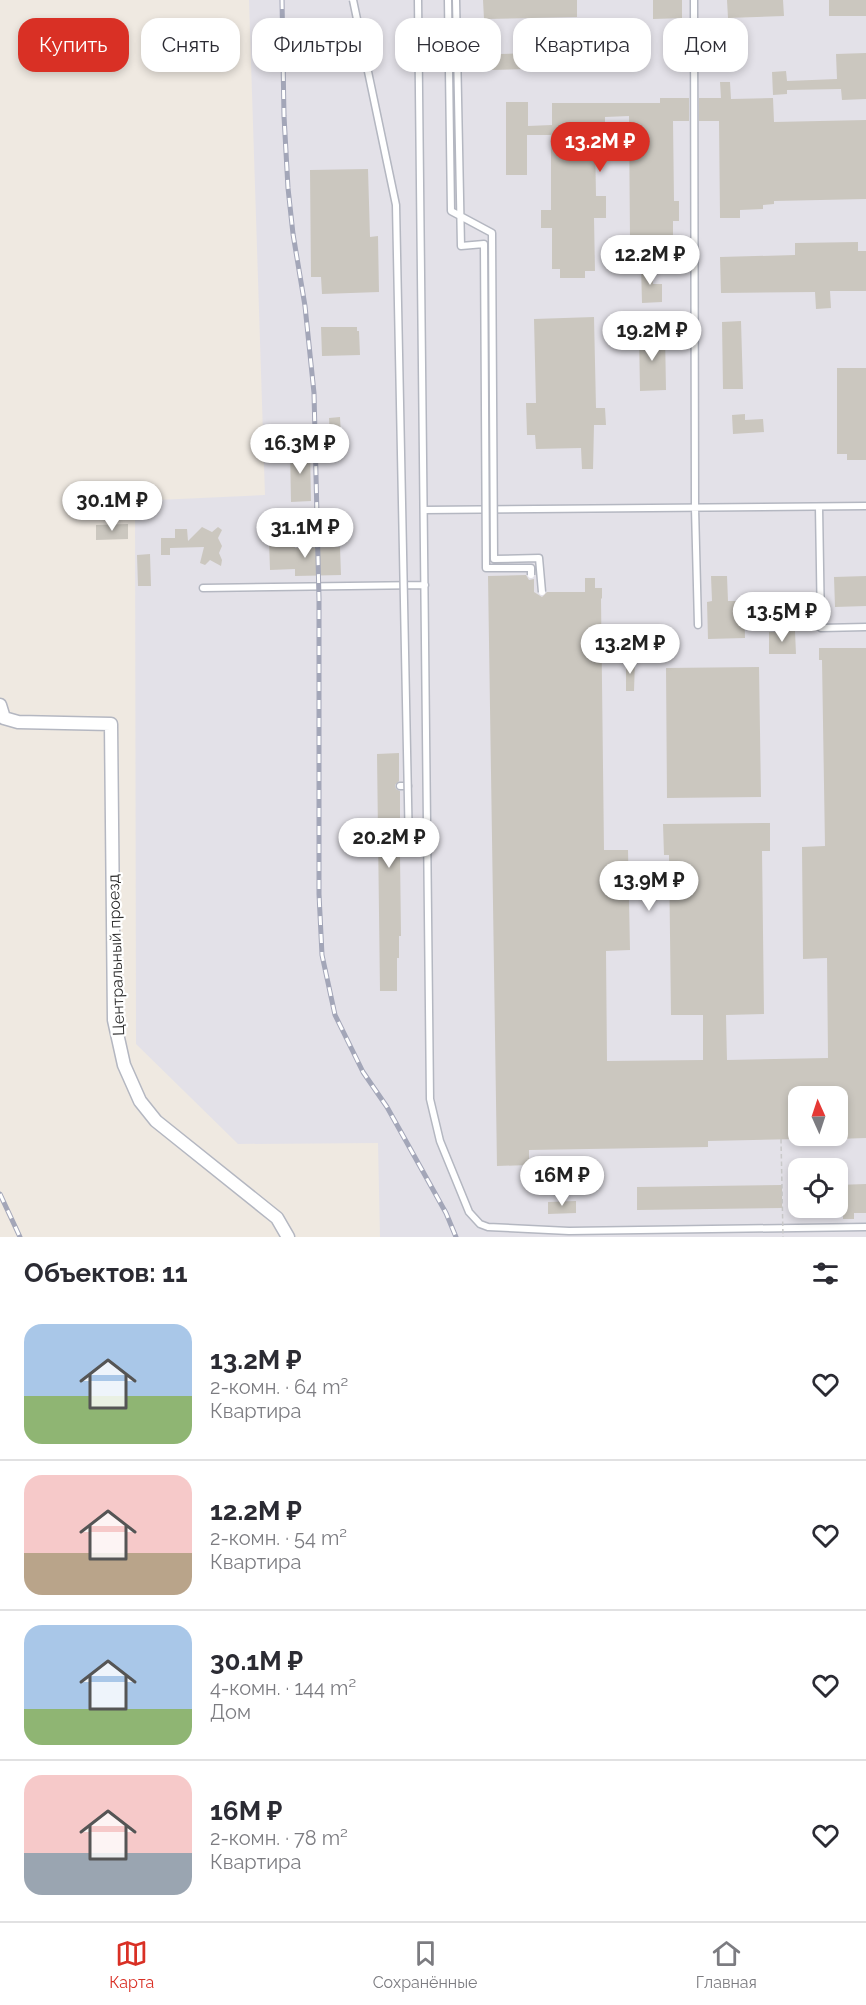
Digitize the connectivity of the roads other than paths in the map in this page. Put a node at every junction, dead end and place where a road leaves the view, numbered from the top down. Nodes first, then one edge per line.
1 (353, 0) edge
2 (418, 0) edge
3 (448, 0) edge
4 (456, 0) edge
5 (694, 0) edge
6 (866, 506) edge
7 (819, 507) junction
8 (695, 508) junction
9 (424, 510) junction
10 (531, 575) dead end
11 (425, 585) junction
12 (203, 588) dead end
13 (542, 592) dead end
14 (698, 625) dead end
15 (866, 627) edge
16 (0, 705) edge
17 (399, 786) dead end
18 (408, 786) junction
19 (400, 850) dead end
20 (866, 1227) edge
21 (658, 1233) edge
22 (288, 1237) edge

1 - 18 lane, bridge
2 - 9 lane
3 - 13 lane, bridge
4 - 10 lane, bridge
5 - 8 lane
6 - 7 lane
7 - 8 lane
7 - 15 lane
8 - 9 lane
8 - 14 lane
9 - 11 lane
11 - 12 lane
11 - 21 lane
16 - 22 street, Центральный проезд
17 - 18 lane, bridge
18 - 19 lane, bridge
20 - 21 lane

